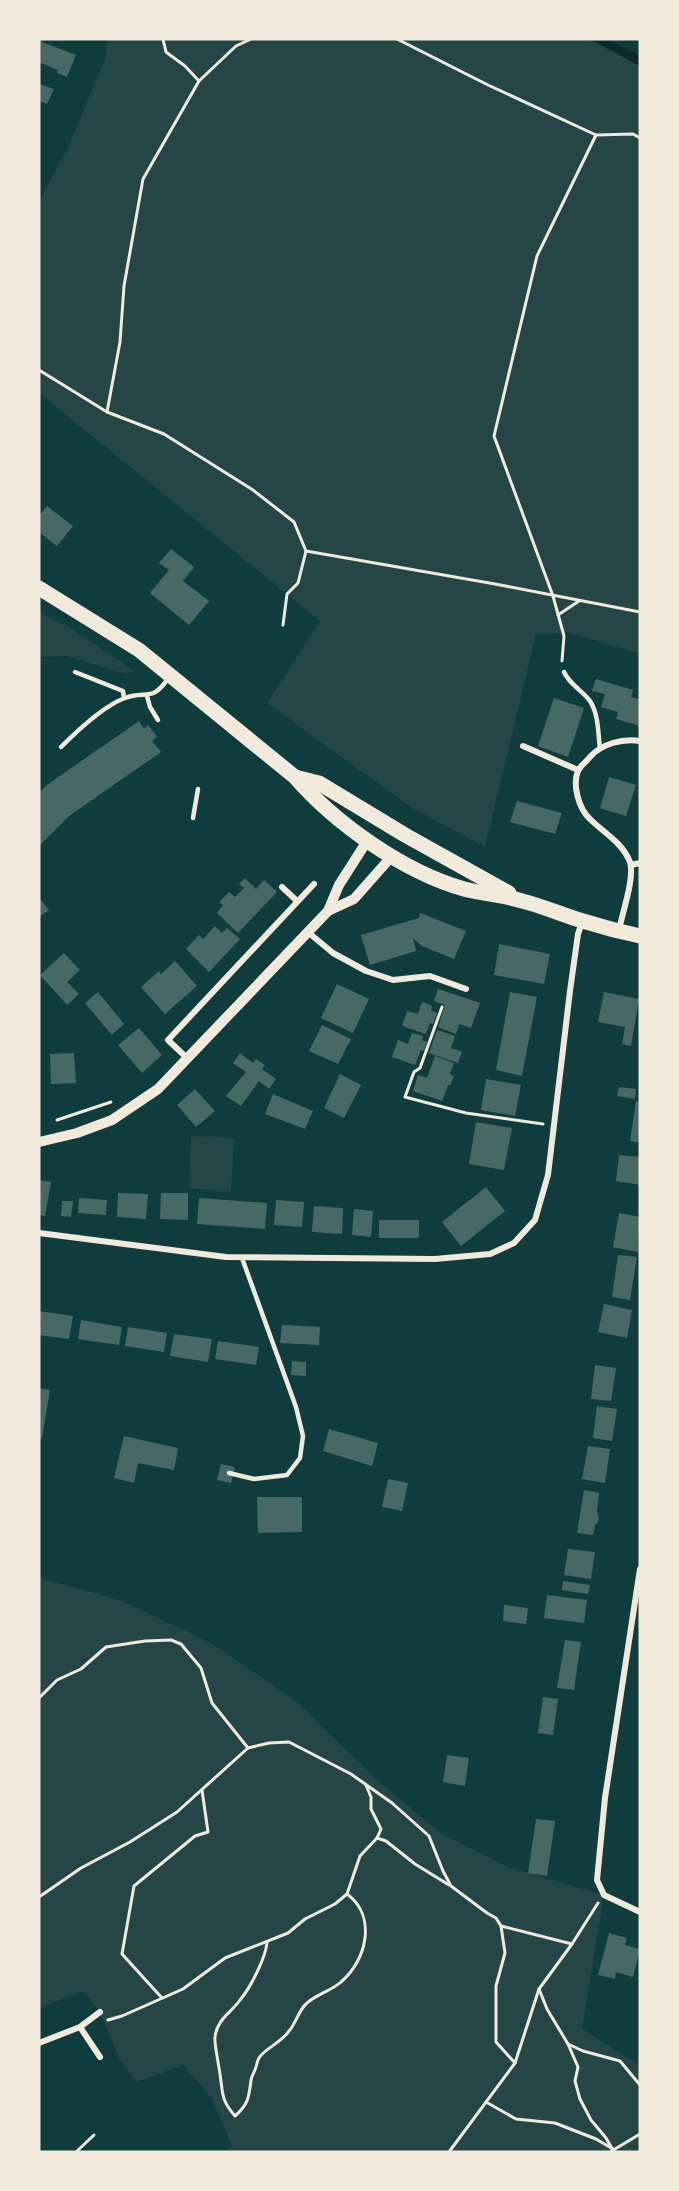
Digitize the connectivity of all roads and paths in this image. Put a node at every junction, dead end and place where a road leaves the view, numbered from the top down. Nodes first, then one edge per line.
1 (163, 39) edge
2 (251, 39) edge
3 (397, 39) edge
4 (200, 81) junction
5 (596, 135) junction
6 (640, 138) edge
7 (39, 370) edge
8 (107, 412) junction
9 (306, 551) junction
10 (39, 588) edge
11 (553, 596) junction
12 (580, 600) junction
13 (640, 612) edge
14 (558, 615) junction
15 (283, 625) dead end
16 (75, 672) dead end
17 (564, 672) joint
18 (169, 674) junction
19 (147, 696) junction
20 (124, 698) junction
21 (158, 720) dead end
22 (640, 741) edge
23 (524, 746) dead end
24 (61, 747) dead end
25 (600, 749) junction
26 (578, 770) junction
27 (296, 777) junction
28 (198, 789) dead end
29 (193, 818) dead end
30 (381, 820) junction
31 (405, 835) junction
32 (367, 841) junction
33 (392, 856) junction
34 (640, 863) edge
35 (631, 865) junction
36 (314, 884) dead end
37 (282, 887) dead end
38 (297, 901) junction
39 (522, 901) junction
40 (328, 911) junction
41 (582, 921) junction
42 (618, 931) junction
43 (309, 933) junction
44 (640, 936) edge
45 (466, 989) dead end
46 (442, 1007) dead end
47 (188, 1059) junction
48 (114, 1101) dead end
49 (57, 1120) dead end
50 (554, 1125) junction
51 (39, 1142) edge
52 (39, 1233) edge
53 (242, 1258) junction
54 (229, 1473) dead end
55 (640, 1569) edge
56 (39, 1698) edge
57 (248, 1748) junction
58 (366, 1783) junction
59 (202, 1790) junction
60 (377, 1838) junction
61 (451, 1886) junction
62 (347, 1894) junction
63 (604, 1895) junction
64 (39, 1897) edge
65 (640, 1912) edge
66 (501, 1926) junction
67 (267, 1942) junction
68 (572, 1944) junction
69 (539, 1989) junction
70 (162, 1998) junction
71 (100, 2012) joint
72 (80, 2027) junction
73 (39, 2043) edge
74 (568, 2044) junction
75 (100, 2057) dead end
76 (514, 2063) junction
77 (640, 2085) edge
78 (486, 2102) junction
79 (640, 2133) edge
80 (94, 2135) dead end
81 (612, 2151) edge
82 (76, 2152) edge
83 (450, 2152) edge

1 - 4 path
2 - 4 path
3 - 5 path
4 - 8 path
5 - 6 path
5 - 11 path
7 - 8 path
8 - 9 path
9 - 11 path
9 - 15 path
10 - 18 main road
11 - 12 path
11 - 14 path
12 - 13 path
12 - 14 path
14 - 17 path
16 - 20 lane
17 - 25 lane
18 - 19 lane
18 - 27 main road
19 - 20 lane
19 - 21 lane
20 - 24 lane
22 - 25 street
23 - 26 street
25 - 26 street
26 - 35 street
27 - 30 main road
27 - 32 main road
28 - 29 lane
30 - 31 main road
30 - 32 main road
31 - 33 main road
31 - 39 main road
32 - 33 main road
32 - 40 street
33 - 39 main road
33 - 40 street
34 - 35 street
35 - 42 street
36 - 38 street
37 - 38 street
38 - 47 street
39 - 41 main road
40 - 43 street
41 - 42 main road
41 - 50 street
42 - 44 main road
43 - 45 street
43 - 47 street
46 - 50 path
47 - 51 street
48 - 49 path
50 - 53 street
52 - 53 street
53 - 54 lane
55 - 63 street
56 - 57 path
57 - 58 path
57 - 59 path
58 - 60 path
58 - 61 path
59 - 64 path
59 - 70 path
60 - 61 path
60 - 62 path
61 - 66 path
62 - 67 path
62 - 67 path
63 - 65 street
63 - 68 path
66 - 68 path
66 - 76 path
67 - 70 path
68 - 69 path
69 - 74 path
69 - 76 path
70 - 71 path
71 - 72 street
72 - 73 street
72 - 75 street
74 - 77 path
74 - 81 path
76 - 78 path
78 - 81 path
78 - 83 path
79 - 81 path
80 - 82 path

